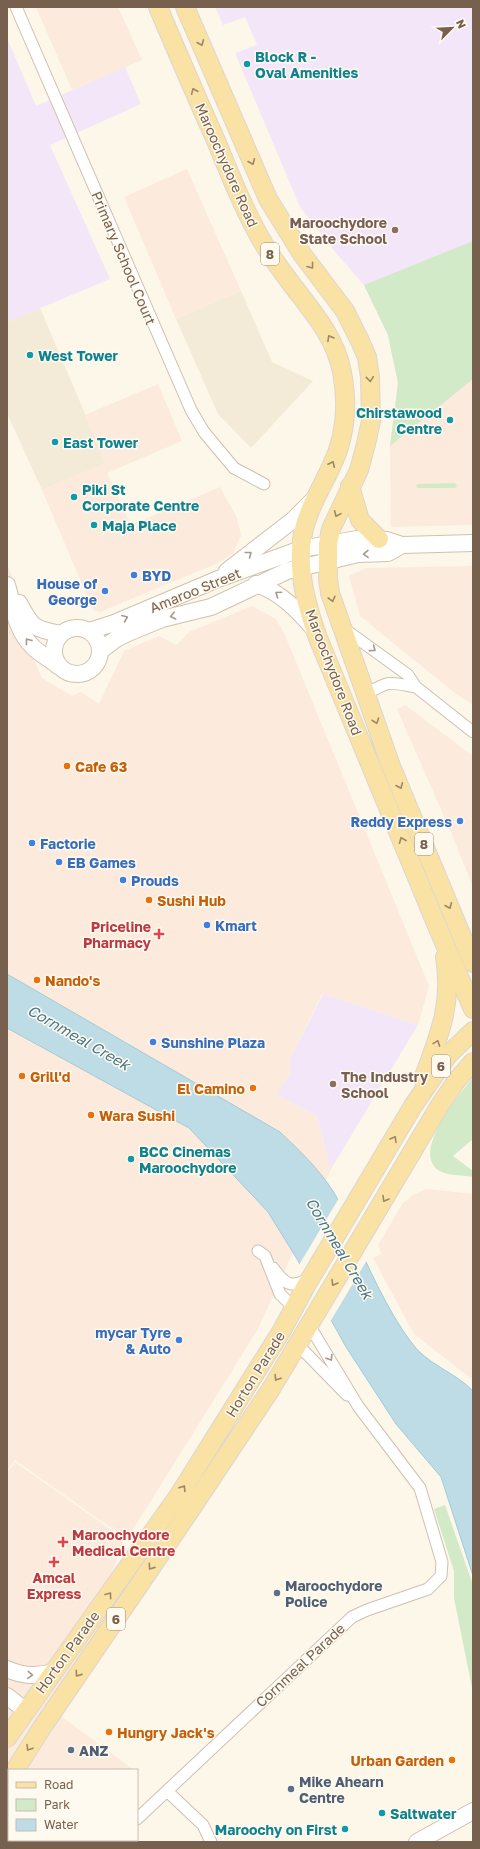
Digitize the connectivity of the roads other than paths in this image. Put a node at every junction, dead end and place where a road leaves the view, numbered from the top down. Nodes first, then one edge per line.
1 (16, 7) edge
2 (158, 7) edge
3 (185, 7) edge
4 (264, 484) dead end
5 (350, 486) junction
6 (314, 499) junction
7 (379, 540) junction
8 (473, 543) edge
9 (402, 545) junction
10 (328, 552) junction
11 (301, 558) junction
12 (218, 579) junction
13 (7, 584) edge
14 (256, 584) junction
15 (341, 626) junction
16 (315, 630) junction
17 (89, 631) junction
18 (61, 634) junction
19 (100, 651) junction
20 (58, 666) junction
21 (416, 688) junction
22 (366, 694) junction
23 (473, 732) edge
24 (437, 926) junction
25 (473, 963) edge
26 (473, 1008) edge
27 (473, 1031) edge
28 (473, 1062) edge
29 (413, 1106) junction
30 (405, 1165) junction
31 (374, 1171) junction
32 (258, 1251) dead end
33 (268, 1263) junction
34 (309, 1279) junction
35 (320, 1306) junction
36 (294, 1308) junction
37 (309, 1325) junction
38 (298, 1345) junction
39 (356, 1404) junction
40 (7, 1669) edge
41 (53, 1672) junction
42 (7, 1696) edge
43 (25, 1710) junction
44 (42, 1726) junction
45 (8, 1733) edge
46 (16, 1769) edge
47 (167, 1791) junction
48 (473, 1811) edge
49 (138, 1818) edge
50 (211, 1842) edge
51 (417, 1842) edge

1 - 4 street, Primary School Court
6 -> 2 main road, Maroochydore Road / 8
3 -> 5 main road, Maroochydore Road / 8
5 - 7 main road
5 -> 10 main road, Maroochydore Road / 8
6 - 11 main road, Maroochydore Road / 8
12 -> 6 street
7 - 9 street
7 - 10 street
8 - 9 street
9 -> 10 street
10 - 11 street
10 -> 15 main road, Maroochydore Road / 8
11 - 12 street, Amaroo Street
11 - 14 street, Amaroo Street
11 - 16 main road, Maroochydore Road / 8
17 -> 12 street, Amaroo Street
13 - 18 street
20 -> 13 street
16 -> 14 street
14 -> 19 street, Amaroo Street
15 -> 21 street
15 - 22 main road, Maroochydore Road / 8
24 -> 16 main road, Maroochydore Road / 8
17 - 18 street
17 - 19 street
18 - 20 street
19 - 20 street
21 - 22 street
21 - 23 street
22 -> 25 main road, Maroochydore Road / 8
24 - 26 main road, Maroochydore Road / 8
29 -> 24 main road
27 - 29 main road, Horton Parade / 6
28 - 30 main road, Horton Parade / 6
31 -> 29 main road, Horton Parade / 6
30 - 31 main road
30 -> 35 main road, Horton Parade / 6
31 - 34 main road, Horton Parade / 6
32 - 33 street
33 - 34 street
33 - 36 street
34 - 36 main road, Horton Parade / 6
35 - 36 main road
35 - 37 main road, Horton Parade / 6
36 - 37 main road
36 - 38 main road
41 -> 36 main road, Horton Parade / 6
37 - 38 main road, Horton Parade / 6
37 -> 39 street, Cornmeal Parade
38 - 39 street, Cornmeal Parade
38 -> 44 main road, Horton Parade / 6
39 - 47 street, Cornmeal Parade
40 -> 41 street
41 - 43 main road, Horton Parade / 6
42 - 43 street
43 - 44 main road
43 - 45 main road, 6
44 - 45 main road
44 -> 46 main road, 6
47 - 49 street, Cornmeal Parade
47 - 50 street
48 - 51 street

